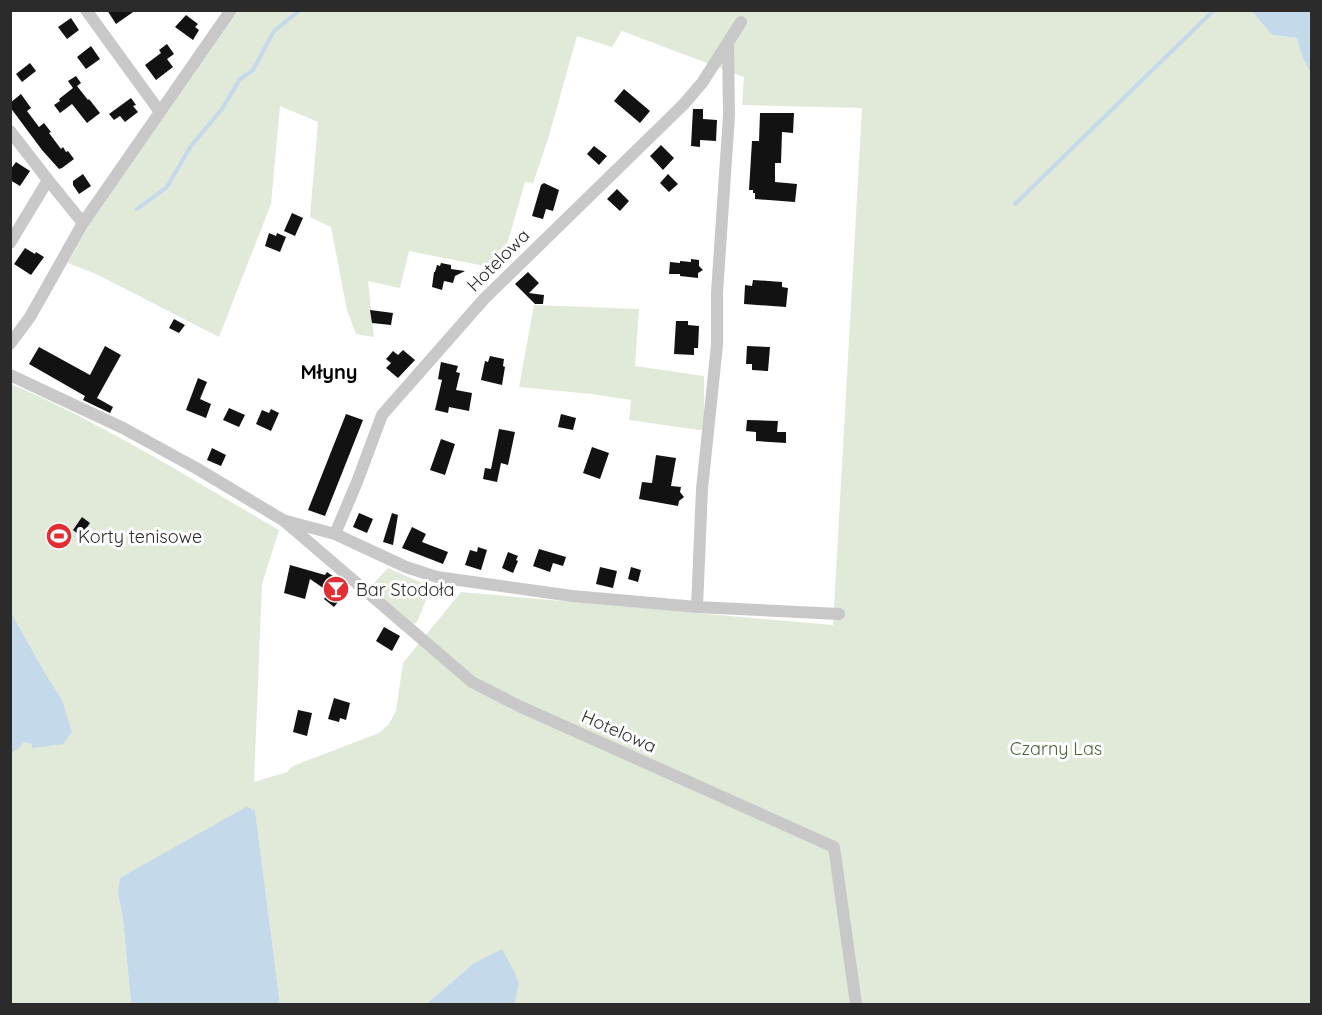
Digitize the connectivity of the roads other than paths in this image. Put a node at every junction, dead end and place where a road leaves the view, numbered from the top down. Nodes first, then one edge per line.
1 (86, 10) edge
2 (231, 10) edge
3 (741, 22) dead end
4 (728, 41) junction
5 (160, 112) junction
6 (10, 131) edge
7 (48, 180) junction
8 (83, 223) junction
9 (10, 243) edge
10 (10, 344) edge
11 (10, 375) edge
12 (283, 520) junction
13 (335, 534) junction
14 (697, 607) junction
15 (839, 614) dead end
16 (856, 1005) edge

1 - 5 street
2 - 5 street
3 - 4 street, Hotelowa
4 - 13 street, Hotelowa
4 - 14 street
5 - 8 street
6 - 7 street
7 - 8 street
7 - 9 street
8 - 10 street
11 - 12 street, Hotelowa
12 - 13 street, Hotelowa
12 - 16 street, Hotelowa
13 - 14 street, Hotelowa
14 - 15 street, Hotelowa

